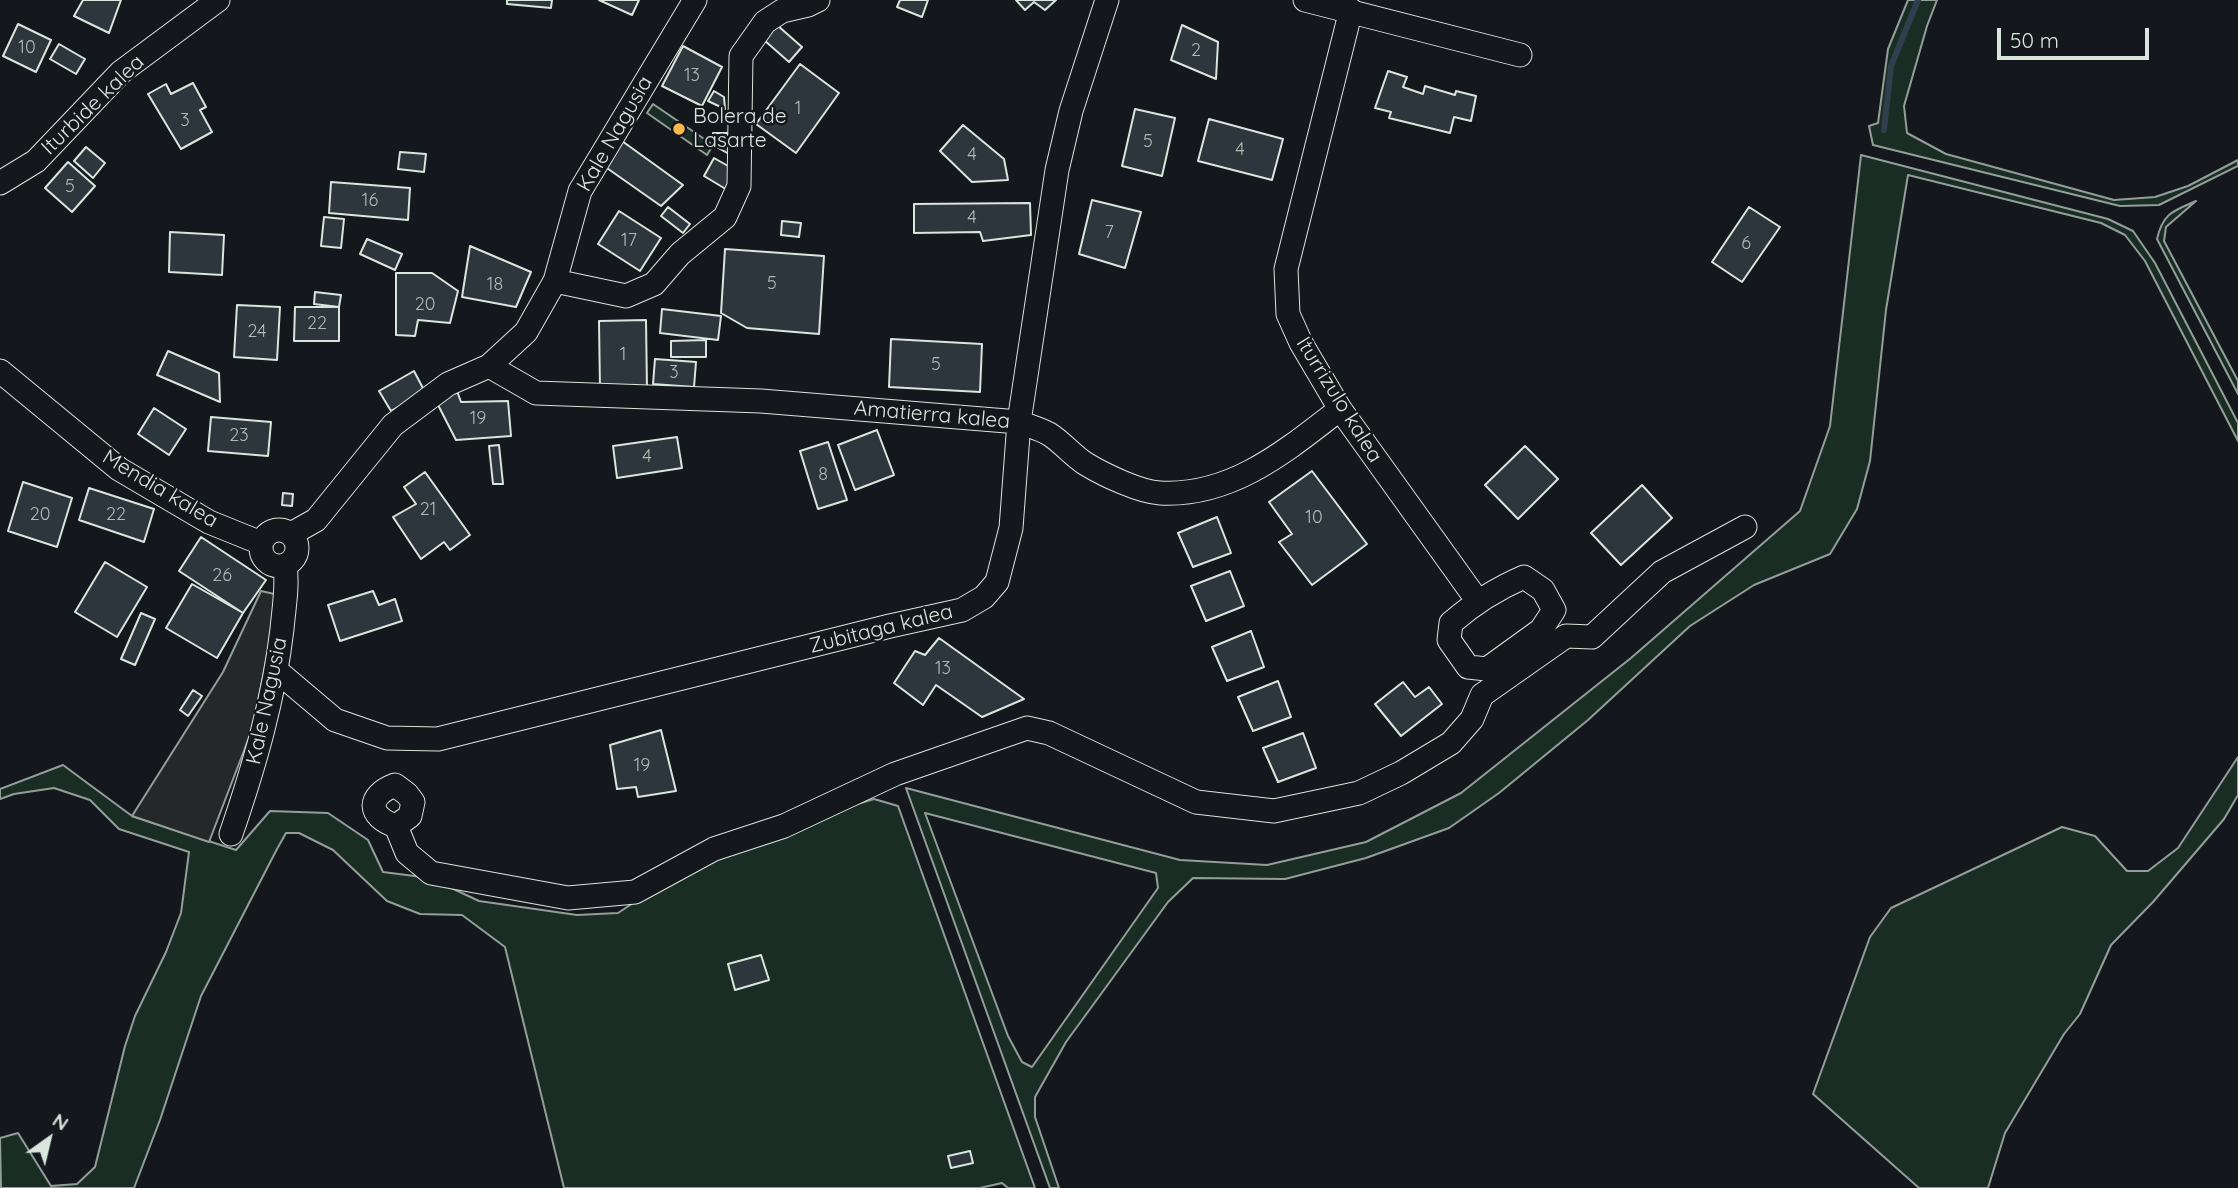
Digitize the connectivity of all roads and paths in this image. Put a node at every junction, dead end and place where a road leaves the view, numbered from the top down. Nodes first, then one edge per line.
1 (218, 0) edge
2 (695, 0) edge
3 (818, 0) edge
4 (1107, 0) edge
5 (1305, 0) edge
6 (1351, 10) junction
7 (1520, 55) dead end
8 (0, 183) edge
9 (555, 281) junction
10 (489, 366) junction
11 (0, 371) edge
12 (1340, 409) junction
13 (1019, 422) junction
14 (1745, 527) dead end
15 (291, 534) junction
16 (261, 543) junction
17 (285, 565) junction
18 (1477, 600) junction
19 (277, 671) junction
20 (396, 826) dead end
21 (231, 834) dead end

1 - 8 street, Iturbide kalea
2 - 9 street, Kale Nagusia
3 - 9 street
4 - 13 street, Zubitaga kalea
5 - 6 street
6 - 7 street
6 - 12 street, Iturrizulo kalea
9 - 10 street, Kale Nagusia
10 - 13 street, Amatierra kalea
10 - 15 street, Kale Nagusia
11 - 16 street, Mendia kalea
12 - 13 street, Amatierra kalea
12 - 18 street, Iturrizulo kalea
13 - 19 street, Zubitaga kalea
14 - 20 street
15 - 16 street
15 - 17 street
16 - 17 street
17 - 19 street, Kale Nagusia
18 - 18 street
19 - 21 street, Kale Nagusia

